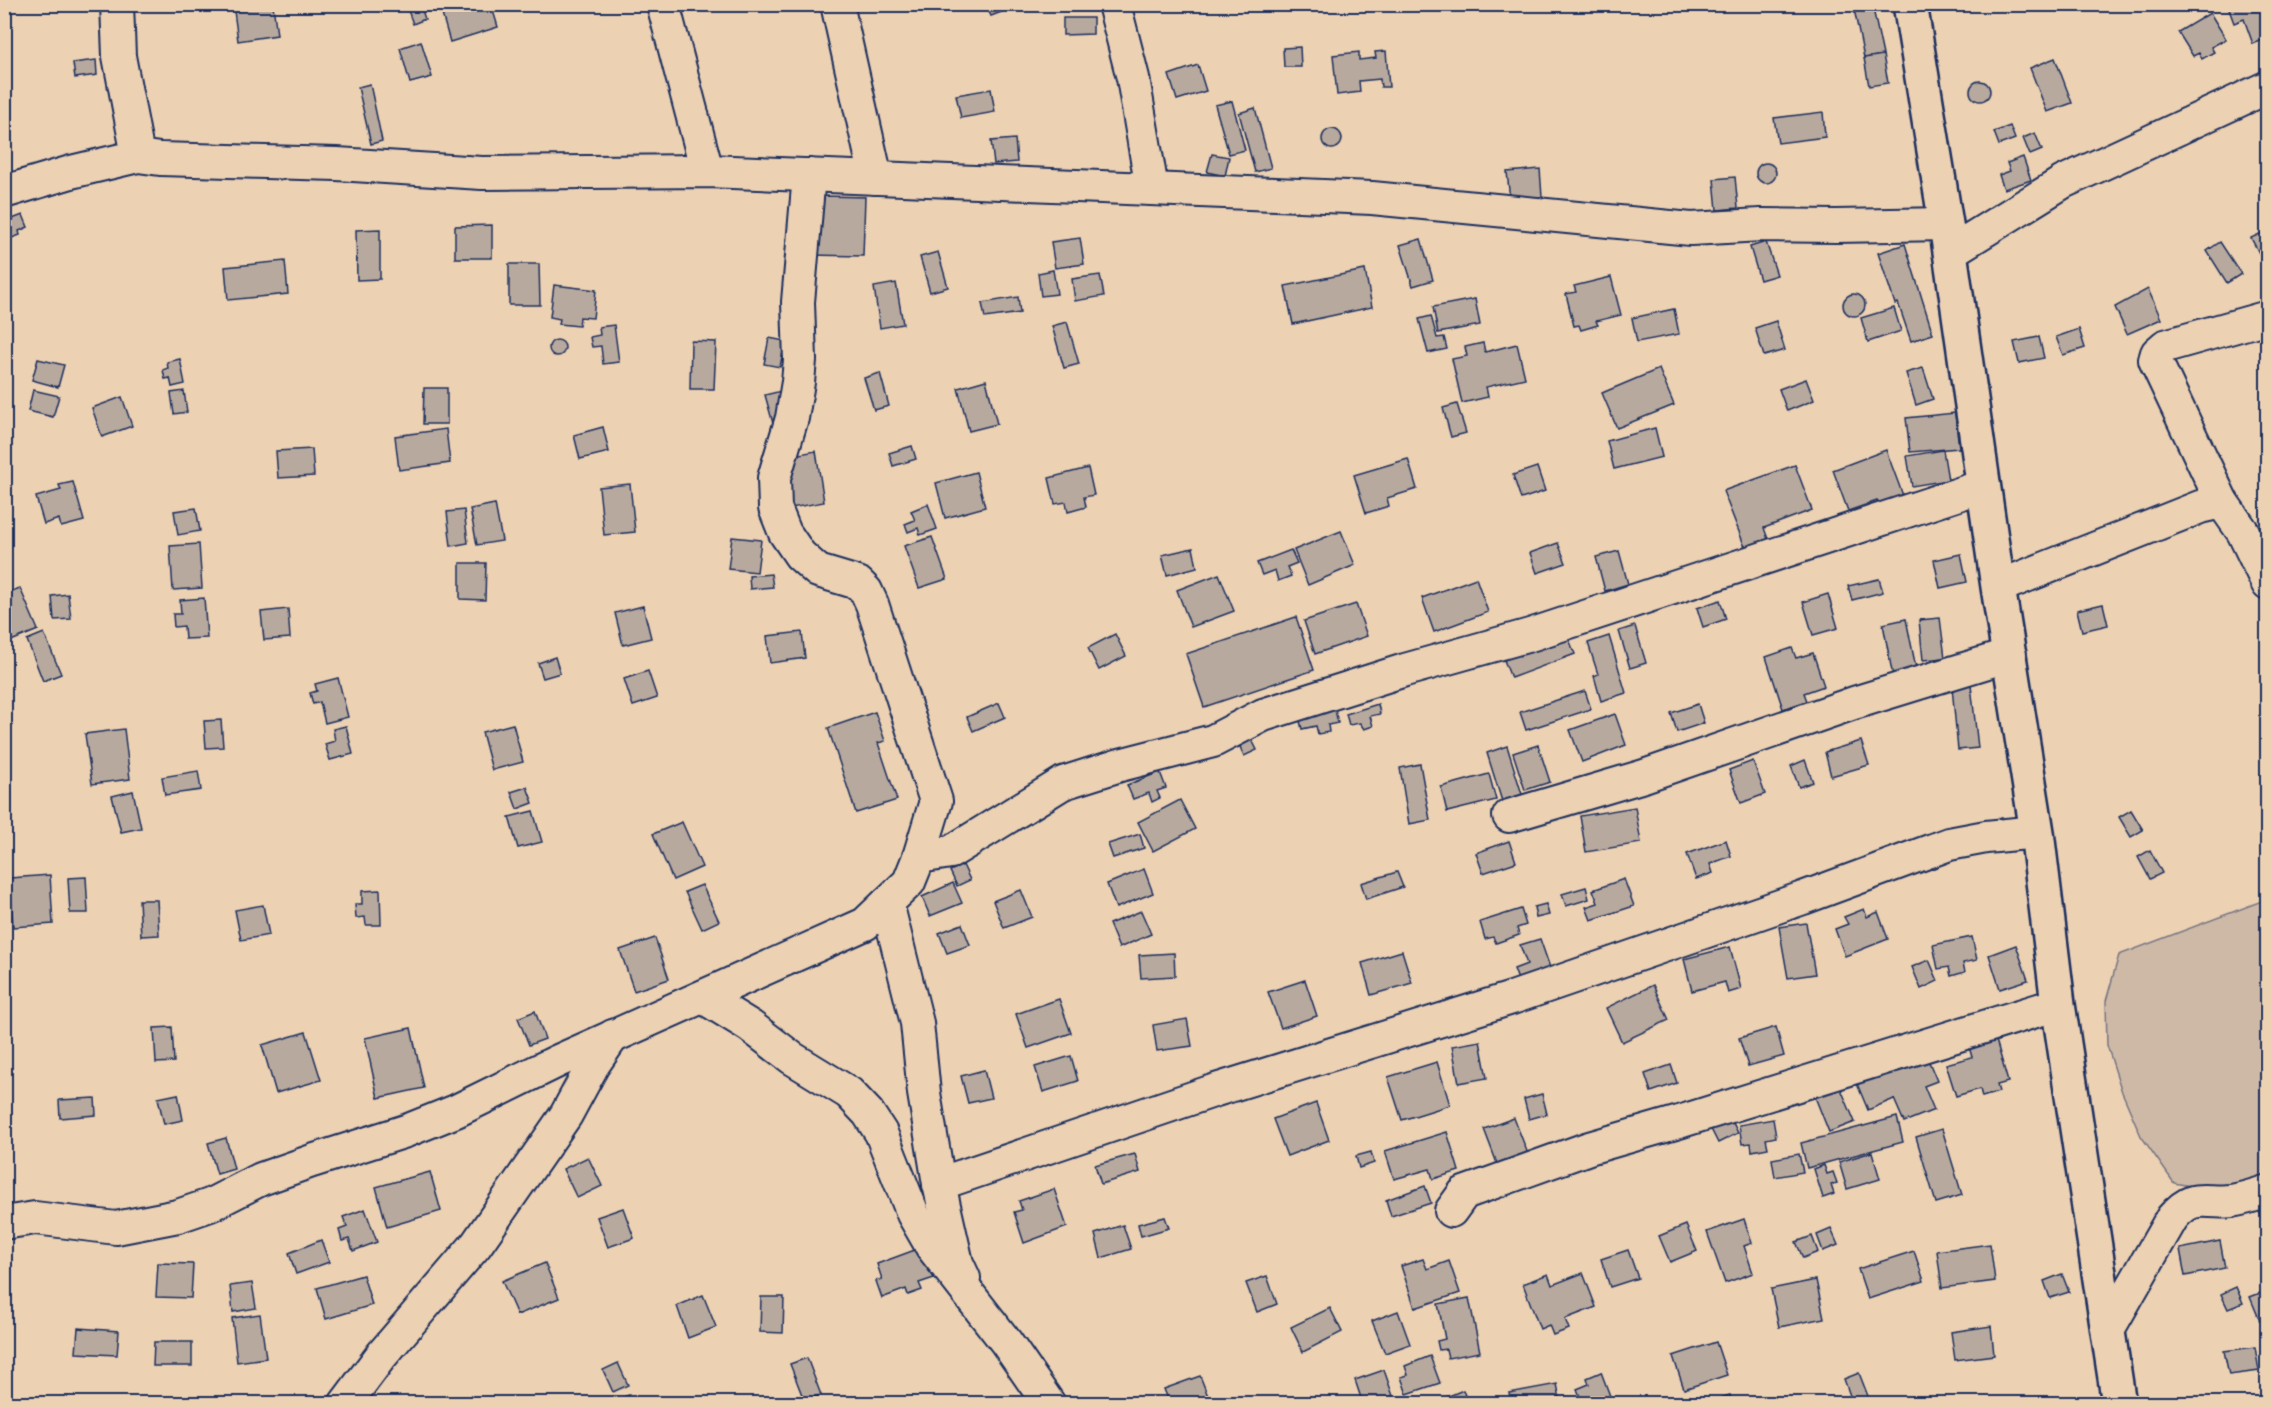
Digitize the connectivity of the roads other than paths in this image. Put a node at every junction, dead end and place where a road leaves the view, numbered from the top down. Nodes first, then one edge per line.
1 (117, 4) edge
2 (663, 4) edge
3 (837, 4) edge
4 (1114, 4) edge
5 (1910, 4) edge
6 (2268, 87) edge
7 (138, 156) junction
8 (707, 171) junction
9 (809, 175) junction
10 (876, 178) junction
11 (1152, 189) junction
12 (4, 192) edge
13 (1948, 238) junction
14 (2268, 317) edge
15 (1983, 486) junction
16 (2222, 502) junction
17 (2268, 584) edge
18 (1998, 587) junction
19 (2010, 655) junction
20 (1509, 816) dead end
21 (2037, 832) junction
22 (919, 856) junction
23 (887, 903) junction
24 (703, 997) junction
25 (2058, 1004) junction
26 (614, 1036) junction
27 (939, 1184) junction
28 (2268, 1191) edge
29 (1451, 1211) dead end
30 (4, 1222) edge
31 (974, 1300) junction
32 (2109, 1328) junction
33 (345, 1404) edge
34 (1049, 1404) edge
35 (2119, 1404) edge

1 - 7 street
2 - 8 street
3 - 10 street
4 - 11 street
5 - 13 street
6 - 13 street
7 - 8 street
7 - 12 street
8 - 9 street
9 - 10 street
9 - 22 street
10 - 11 street
11 - 13 street
13 - 15 street
14 - 16 street
15 - 18 street
15 - 22 street
16 - 17 street
16 - 18 street
18 - 19 street
19 - 20 street
19 - 21 street
21 - 25 street
21 - 27 street
22 - 23 street
23 - 24 street
23 - 27 street
24 - 26 street
24 - 31 street
25 - 29 street
25 - 32 street
26 - 30 street
26 - 33 street
27 - 31 street
28 - 32 street
31 - 34 street
32 - 35 street

